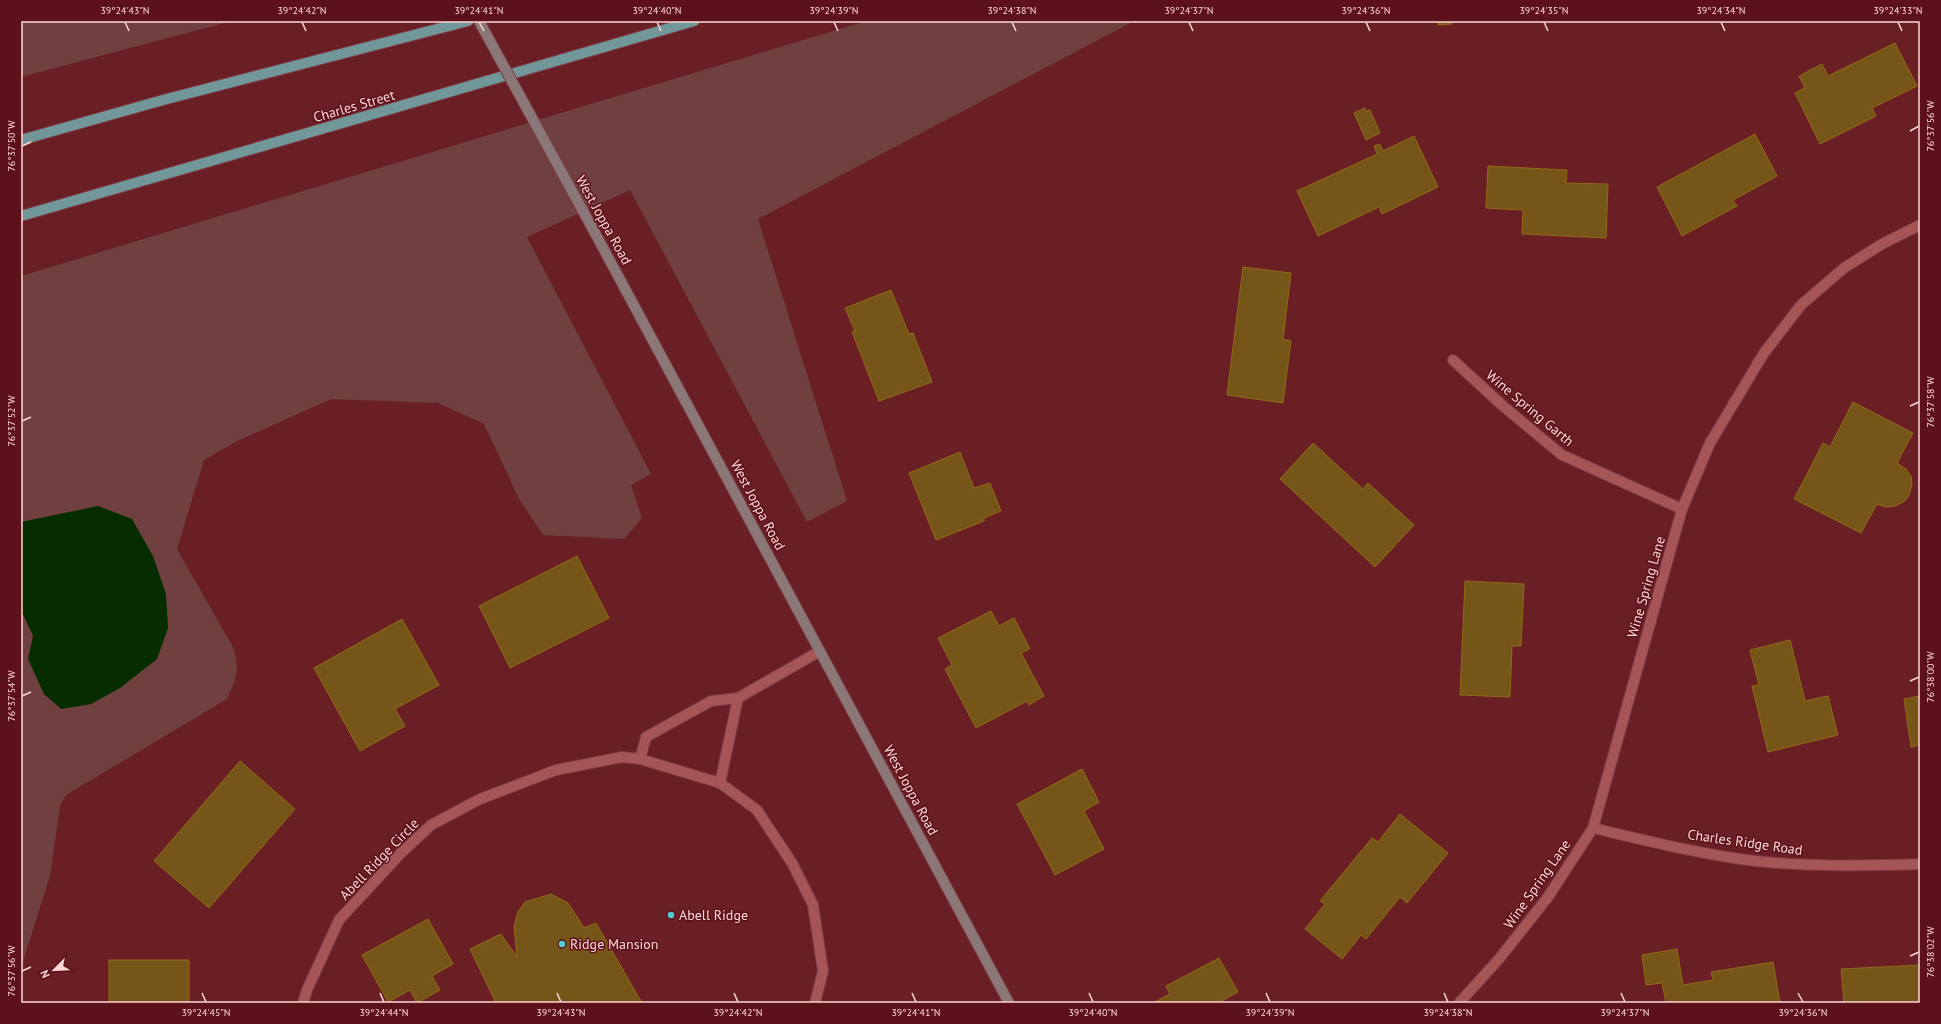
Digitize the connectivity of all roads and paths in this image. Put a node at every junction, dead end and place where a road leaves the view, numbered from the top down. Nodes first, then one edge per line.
1 (468, 21) edge
2 (480, 21) edge
3 (694, 21) edge
4 (21, 140) edge
5 (21, 216) edge
6 (1920, 225) edge
7 (1453, 360) dead end
8 (1682, 508) junction
9 (820, 652) junction
10 (738, 698) junction
11 (640, 759) junction
12 (720, 784) junction
13 (1593, 828) junction
14 (1920, 864) edge
15 (303, 1003) edge
16 (815, 1003) edge
17 (1009, 1003) edge
18 (1459, 1003) edge

1 - 4 main road
2 - 9 street, West Joppa Road, bridge
3 - 5 main road, Charles Street
6 - 8 street, Wine Spring Lane
7 - 8 street, Wine Spring Garth
8 - 13 street, Wine Spring Lane
9 - 10 street
9 - 17 street, West Joppa Road
10 - 11 street
10 - 12 street
11 - 12 street, Abell Ridge Circle
11 - 15 street, Abell Ridge Circle
12 - 16 street, Abell Ridge Circle
13 - 14 street, Charles Ridge Road
13 - 18 street, Wine Spring Lane

